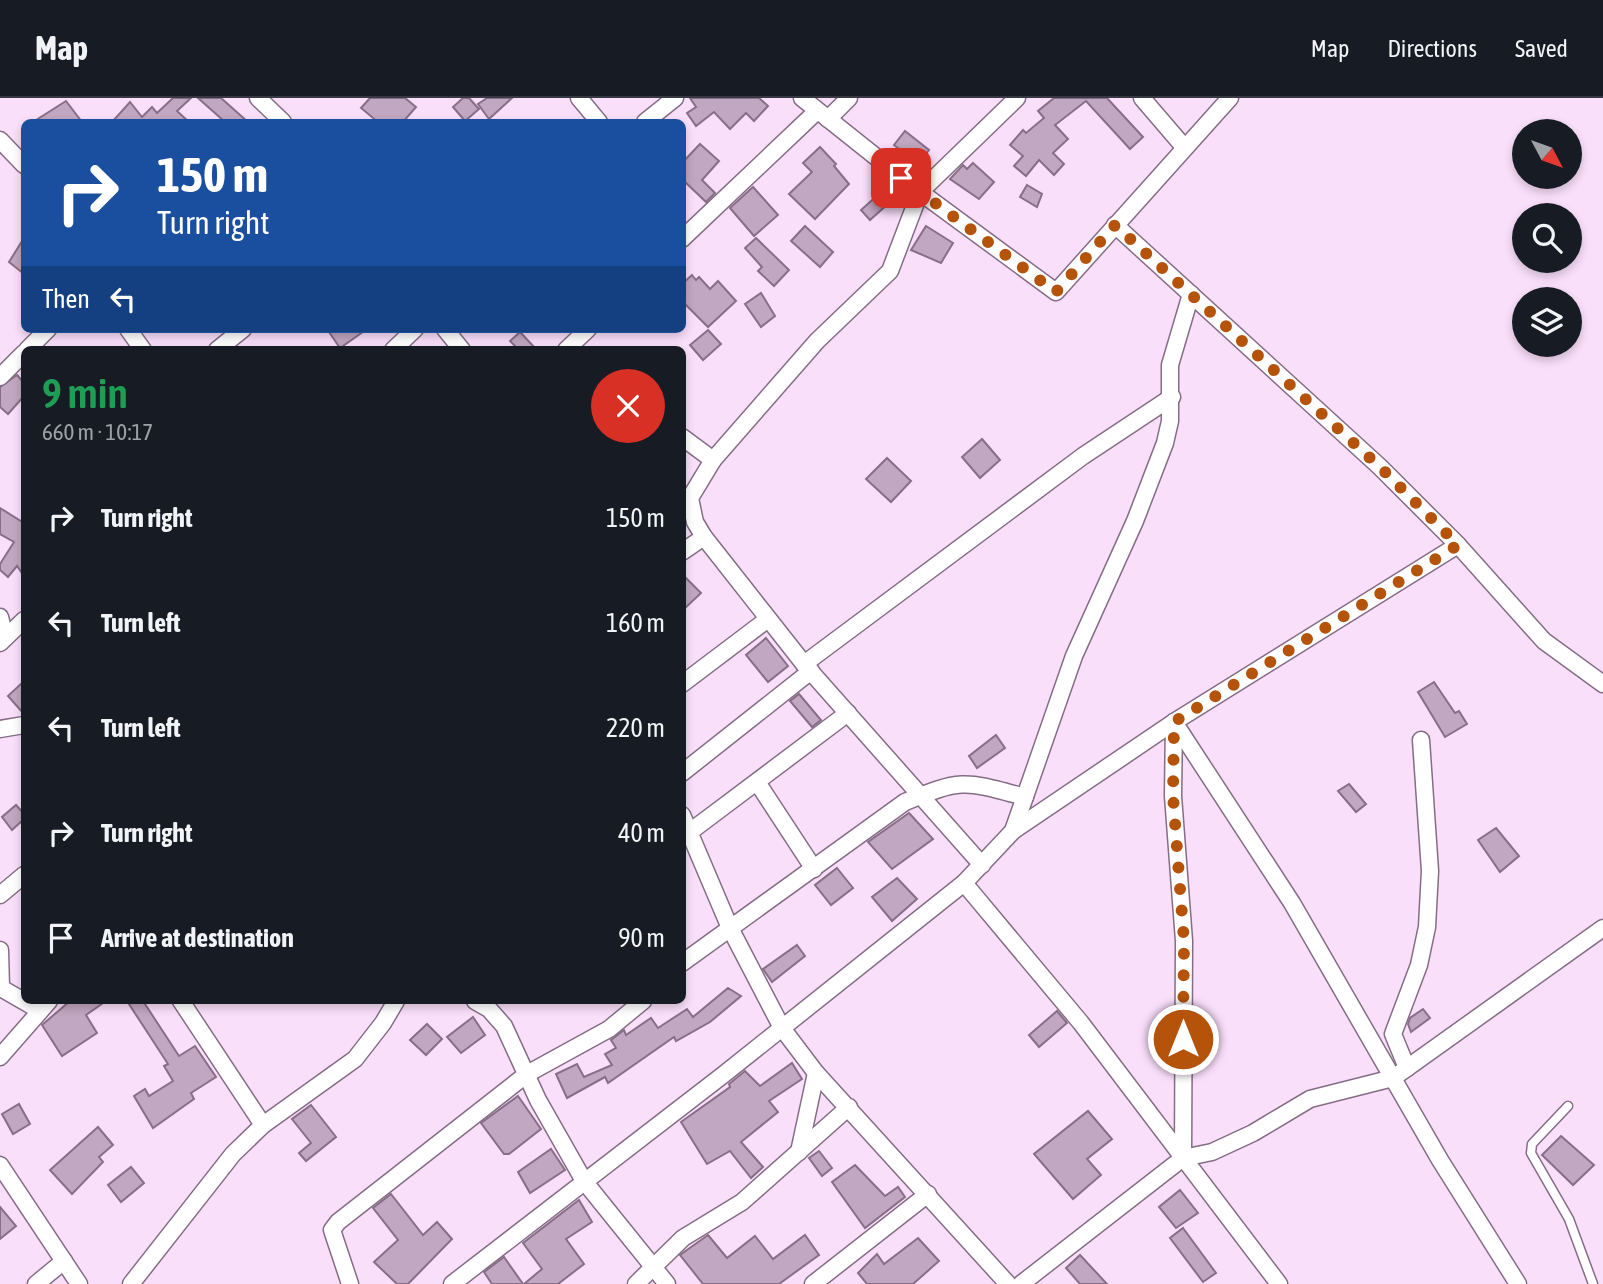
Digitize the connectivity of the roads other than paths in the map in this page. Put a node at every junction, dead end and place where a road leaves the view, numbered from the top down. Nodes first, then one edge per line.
1 (579, 98) edge
2 (675, 98) edge
3 (802, 98) edge
4 (849, 98) edge
5 (1017, 98) edge
6 (1142, 98) edge
7 (1230, 98) edge
8 (823, 115) junction
9 (596, 119) edge
10 (649, 119) edge
11 (0, 141) edge
12 (1184, 147) junction
13 (21, 162) edge
14 (920, 192) junction
15 (1115, 225) junction
16 (686, 235) edge
17 (1191, 294) junction
18 (44, 333) edge
19 (238, 333) edge
20 (411, 333) edge
21 (584, 333) edge
22 (31, 346) edge
23 (222, 346) edge
24 (397, 346) edge
25 (570, 346) edge
26 (21, 356) edge
27 (0, 377) edge
28 (1172, 397) junction
29 (686, 440) edge
30 (713, 460) junction
31 (704, 537) junction
32 (1458, 545) junction
33 (686, 549) edge
34 (0, 617) edge
35 (768, 619) junction
36 (21, 623) edge
37 (2, 640) edge
38 (808, 668) junction
39 (686, 681) edge
40 (1603, 684) edge
41 (848, 713) junction
42 (1174, 722) junction
43 (21, 725) edge
44 (0, 729) edge
45 (1421, 740) dead end
46 (686, 770) edge
47 (757, 782) junction
48 (921, 795) junction
49 (1025, 797) junction
50 (686, 822) edge
51 (691, 831) junction
52 (1013, 831) junction
53 (982, 865) junction
54 (814, 869) junction
55 (21, 878) edge
56 (964, 883) junction
57 (0, 895) edge
58 (730, 928) junction
59 (1603, 928) edge
60 (0, 950) edge
61 (686, 960) edge
62 (21, 996) edge
63 (183, 1004) edge
64 (394, 1004) edge
65 (480, 1004) edge
66 (639, 1004) edge
67 (44, 1005) edge
68 (782, 1028) junction
69 (0, 1057) edge
70 (816, 1073) junction
71 (1400, 1073) junction
72 (527, 1074) junction
73 (1568, 1106) dead end
74 (849, 1107) junction
75 (263, 1125) junction
76 (799, 1152) junction
77 (1183, 1157) junction
78 (0, 1164) edge
79 (584, 1181) junction
80 (928, 1194) junction
81 (64, 1262) junction
82 (655, 1269) junction
83 (36, 1284) edge
84 (79, 1284) edge
85 (131, 1284) edge
86 (350, 1284) edge
87 (452, 1284) edge
88 (636, 1284) edge
89 (667, 1284) edge
90 (813, 1284) edge
91 (1008, 1284) edge
92 (1021, 1284) edge
93 (1279, 1284) edge
94 (1518, 1284) edge
95 (1593, 1284) edge

1 - 9 street
2 - 10 street
3 - 8 street
4 - 8 street
5 - 14 street
6 - 12 street
7 - 12 street
8 - 14 street
8 - 16 street
11 - 13 street
12 - 15 street
14 - 15 street
14 - 30 street
15 - 17 street
17 - 28 street
17 - 32 street
18 - 22 street
19 - 23 street
20 - 24 street
21 - 25 street
26 - 27 street
28 - 38 street
28 - 49 street
29 - 30 street
30 - 31 street
31 - 33 street
31 - 35 street
32 - 40 street
32 - 42 street
34 - 37 street
35 - 38 street
35 - 39 street
36 - 37 street
38 - 41 street
38 - 46 street
41 - 47 street
41 - 48 street
42 - 52 street
42 - 71 street
42 - 77 street
43 - 44 street
45 - 71 street
47 - 51 street
47 - 54 street
48 - 49 street
48 - 53 street
48 - 54 street
49 - 52 street
50 - 51 street
51 - 58 street
52 - 53 street
53 - 56 street
54 - 58 street
55 - 57 street
56 - 68 street
56 - 77 street
58 - 61 street
58 - 68 street
59 - 71 street
60 - 62 street
63 - 75 street
64 - 75 street
65 - 72 street
66 - 72 street
67 - 69 street
68 - 70 street
68 - 79 street
70 - 74 street
70 - 76 street
71 - 77 street
71 - 94 street
72 - 79 street
72 - 86 street
73 - 95 lane
74 - 76 street
74 - 80 street
75 - 85 street
76 - 82 street
77 - 92 street
77 - 93 street
78 - 81 street
79 - 82 street
79 - 87 street
80 - 90 street
80 - 91 street
81 - 83 street
81 - 84 street
82 - 88 street
82 - 89 street

